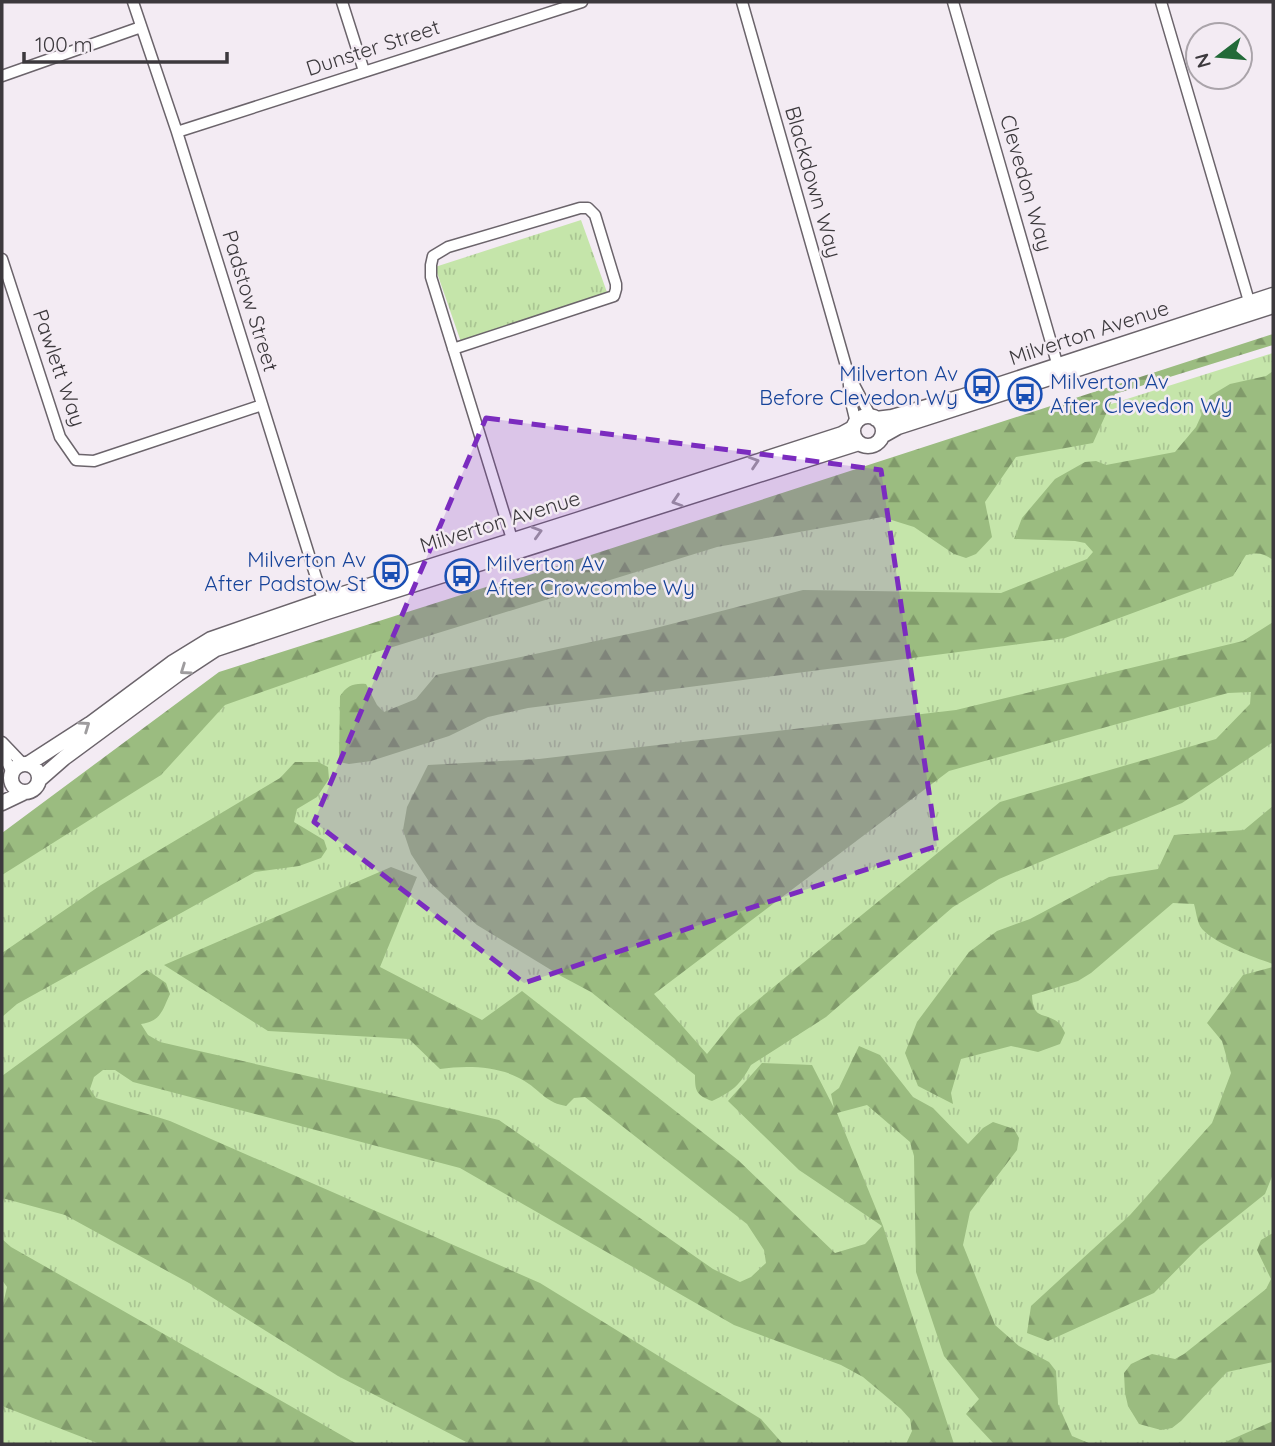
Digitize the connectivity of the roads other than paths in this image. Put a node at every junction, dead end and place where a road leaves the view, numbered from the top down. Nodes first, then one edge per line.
1 (133, 2) edge
2 (342, 2) edge
3 (582, 2) edge
4 (743, 2) edge
5 (953, 2) edge
6 (1161, 2) edge
7 (141, 27) junction
8 (364, 71) junction
9 (2, 76) edge
10 (177, 132) junction
11 (2, 259) edge
12 (1273, 295) edge
13 (1273, 306) edge
14 (1251, 307) junction
15 (453, 349) junction
16 (1060, 370) junction
17 (848, 373) junction
18 (262, 405) junction
19 (874, 418) junction
20 (855, 426) junction
21 (882, 436) junction
22 (859, 443) junction
23 (514, 546) junction
24 (326, 606) junction
25 (2, 741) edge
26 (2, 751) edge
27 (15, 773) edge
28 (40, 779) junction
29 (25, 792) junction
30 (2, 803) edge

1 - 7 street, Padstow Street
2 - 8 street
3 - 8 street, Dunster Street
4 - 17 street, Blackdown Way
5 - 16 street, Clevedon Way
6 - 14 street
7 - 9 street
7 - 10 street, Padstow Street
8 - 10 street, Dunster Street
10 - 18 street, Padstow Street
11 - 18 street, Pawlett Way
12 - 14 street, Milverton Avenue
13 - 14 street, Milverton Avenue
14 - 16 street, Milverton Avenue
15 - 15 street
15 - 23 street
16 - 19 street, Milverton Avenue
16 - 21 street, Milverton Avenue
17 - 19 street, Blackdown Way
17 - 20 street, Blackdown Way
18 - 24 street, Padstow Street
19 - 20 street
19 - 21 street
20 - 22 street
23 -> 20 street, Milverton Avenue
21 - 22 street
22 -> 23 street, Milverton Avenue
23 - 24 street, Milverton Avenue
27 -> 24 street, Milverton Avenue
24 -> 28 street, Milverton Avenue
25 - 27 street
26 - 27 street
27 - 28 street
27 - 29 street
28 - 29 street
29 - 30 street

